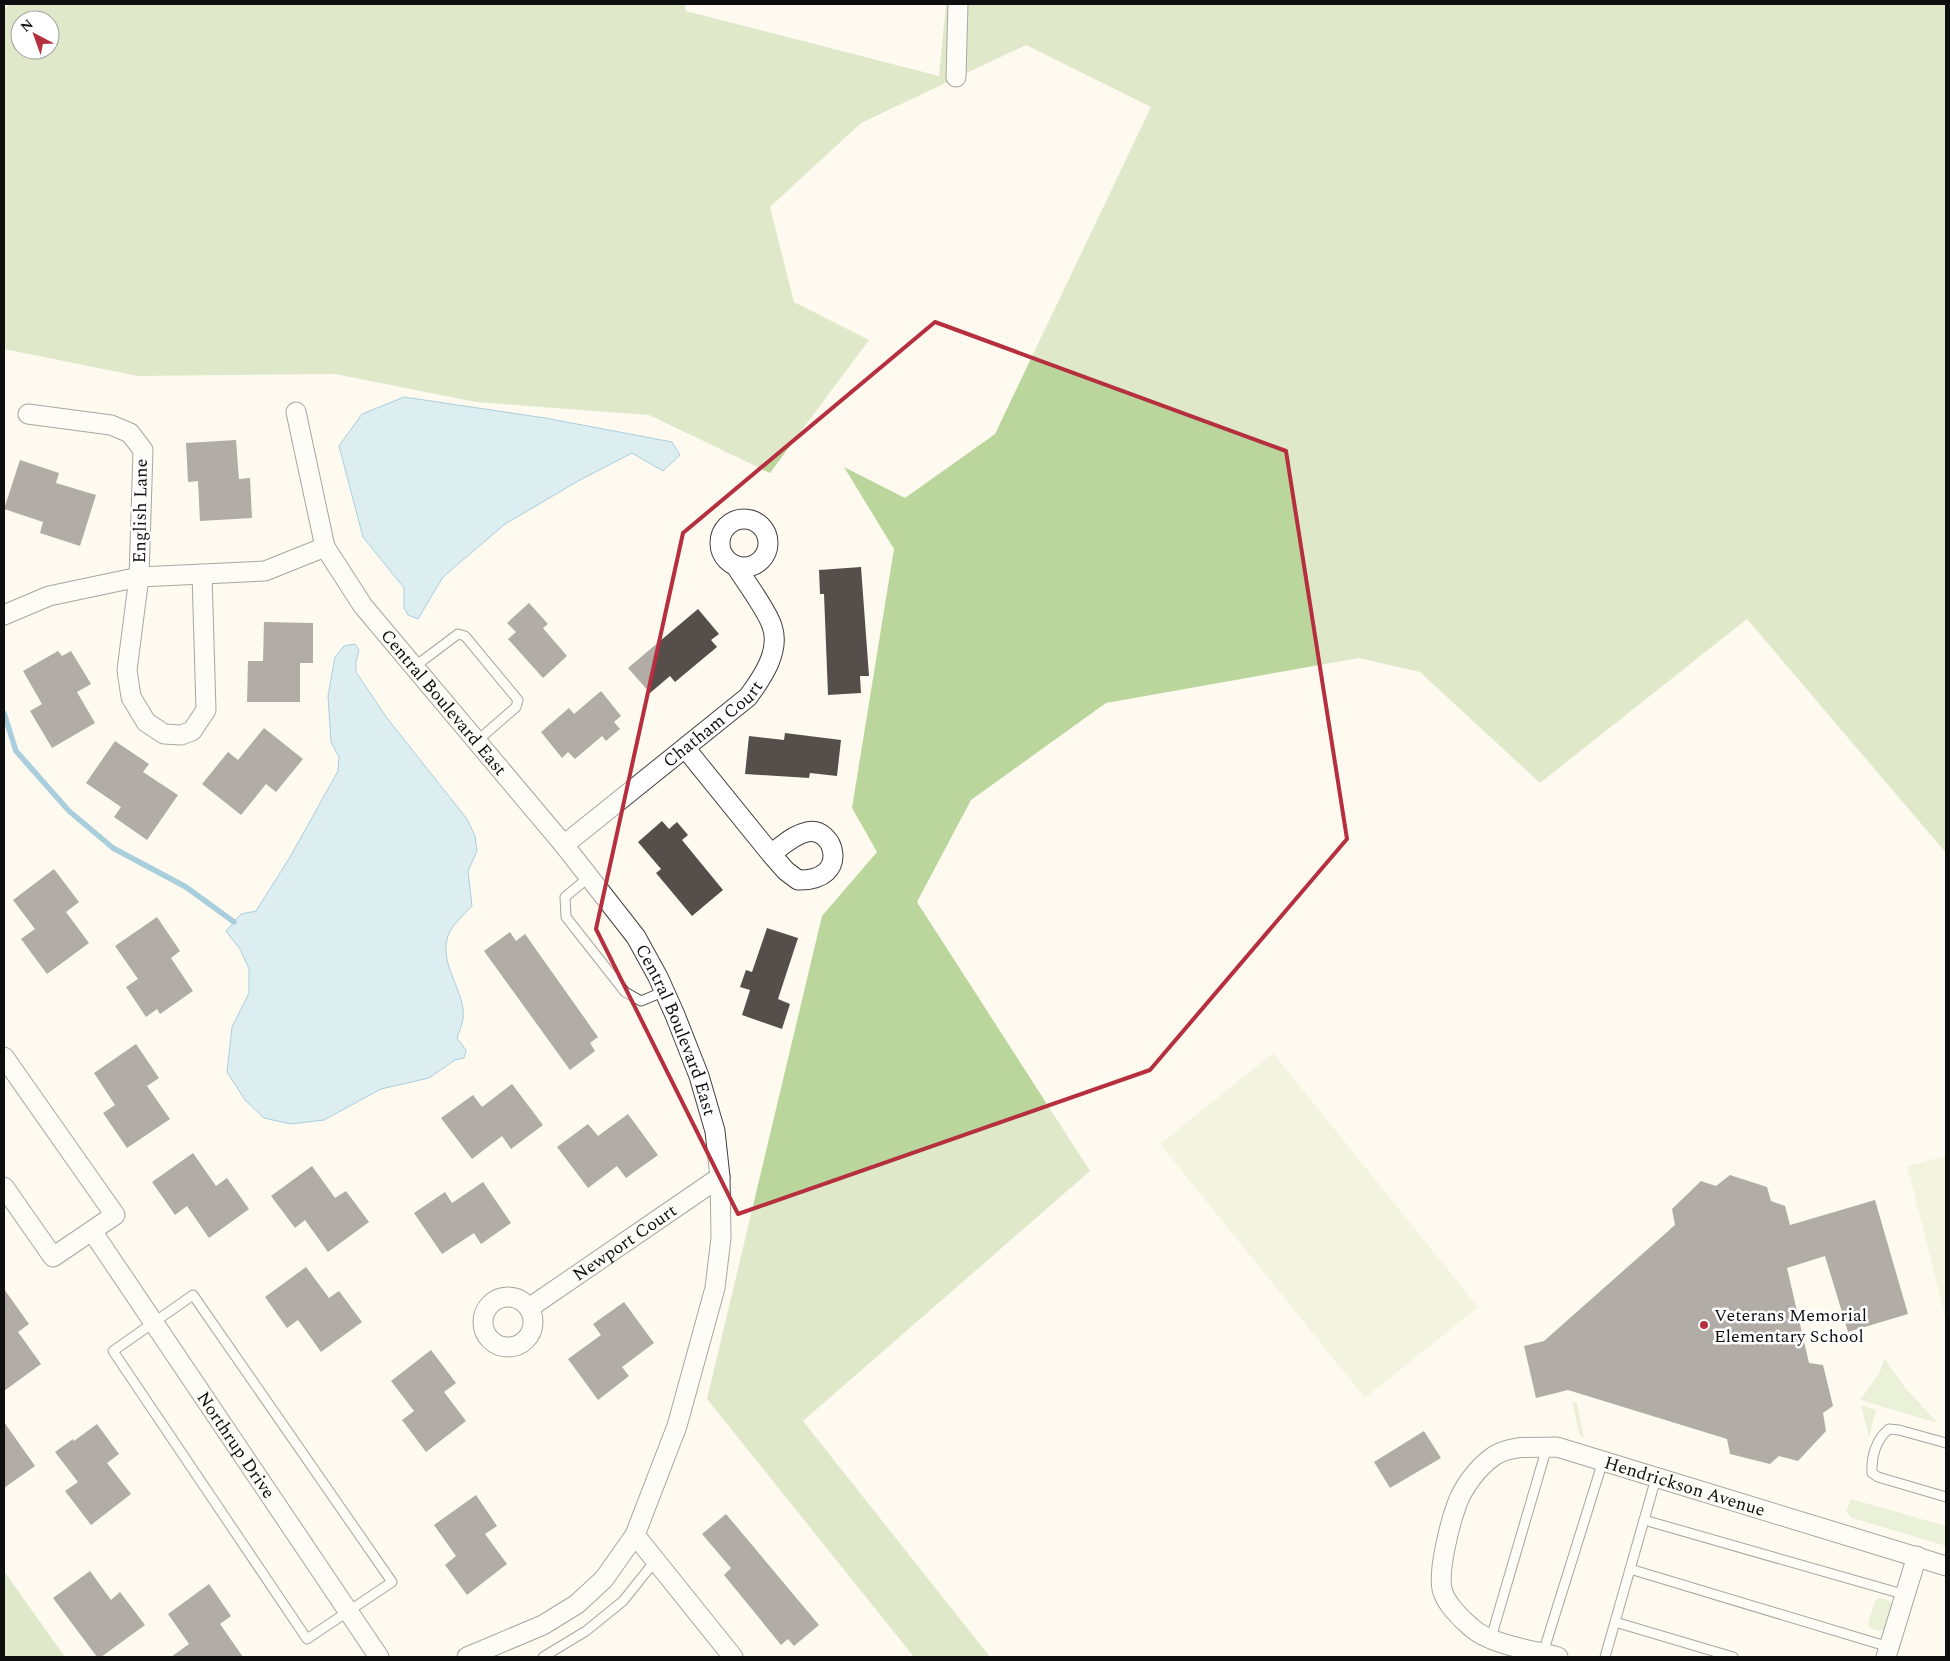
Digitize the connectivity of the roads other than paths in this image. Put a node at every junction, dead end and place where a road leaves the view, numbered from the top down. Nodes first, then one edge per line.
1 (958, 4) edge
2 (956, 77) dead end
3 (296, 412) dead end
4 (28, 414) dead end
5 (325, 547) junction
6 (736, 566) dead end
7 (202, 574) junction
8 (139, 577) junction
9 (4, 615) edge
10 (414, 667) junction
11 (477, 741) junction
12 (686, 749) junction
13 (564, 845) junction
14 (771, 854) dead end
15 (589, 877) junction
16 (665, 991) junction
17 (4, 1057) edge
18 (720, 1176) junction
19 (4, 1187) edge
20 (92, 1232) junction
21 (529, 1308) dead end
22 (153, 1322) junction
23 (1946, 1443) edge
24 (1547, 1447) junction
25 (1603, 1461) junction
26 (1656, 1478) junction
27 (1946, 1497) edge
28 (1644, 1520) junction
29 (635, 1535) junction
30 (1917, 1556) junction
31 (655, 1561) junction
32 (1946, 1566) edge
33 (1630, 1568) junction
34 (1906, 1595) junction
35 (348, 1613) junction
36 (1615, 1622) junction
37 (1491, 1638) junction
38 (1888, 1652) edge
39 (1550, 1655) edge
40 (379, 1657) edge
41 (467, 1657) edge
42 (543, 1657) edge
43 (733, 1657) edge
44 (1605, 1657) edge
45 (1733, 1657) edge

1 - 2 street
3 - 5 street, Central Boulevard East
4 - 8 street, English Lane
5 - 7 street
5 - 10 street, Central Boulevard East
6 - 12 street, Chatham Court
7 - 8 street
7 - 8 street, English Lane
8 - 9 street
10 - 11 street, Central Boulevard East
10 - 11 lane
11 - 13 street, Central Boulevard East
12 - 13 street, Chatham Court
12 - 14 street
13 - 15 street, Central Boulevard East
15 - 16 street, Central Boulevard East
15 - 16 lane
16 - 18 street, Central Boulevard East
17 - 20 street
18 - 21 street, Newport Court
18 - 29 street, Central Boulevard East
19 - 20 street
20 - 22 street, Northrup Drive
22 - 35 street, Northrup Drive
22 - 35 lane
22 - 35 lane
23 - 27 lane
24 - 25 street, Hendrickson Avenue
24 - 37 lane
24 - 37 street, Hendrickson Avenue
25 - 26 street, Hendrickson Avenue
25 - 39 lane
26 - 28 lane
26 - 30 street, Hendrickson Avenue
28 - 33 lane
28 - 34 lane
29 - 31 street
29 - 41 street, Central Boulevard East
30 - 32 street, Hendrickson Avenue
30 - 34 street
31 - 42 lane
31 - 43 street
33 - 36 lane
33 - 38 lane
34 - 38 street
35 - 40 street, Northrup Drive
36 - 44 lane
36 - 45 lane
37 - 39 street, Hendrickson Avenue

